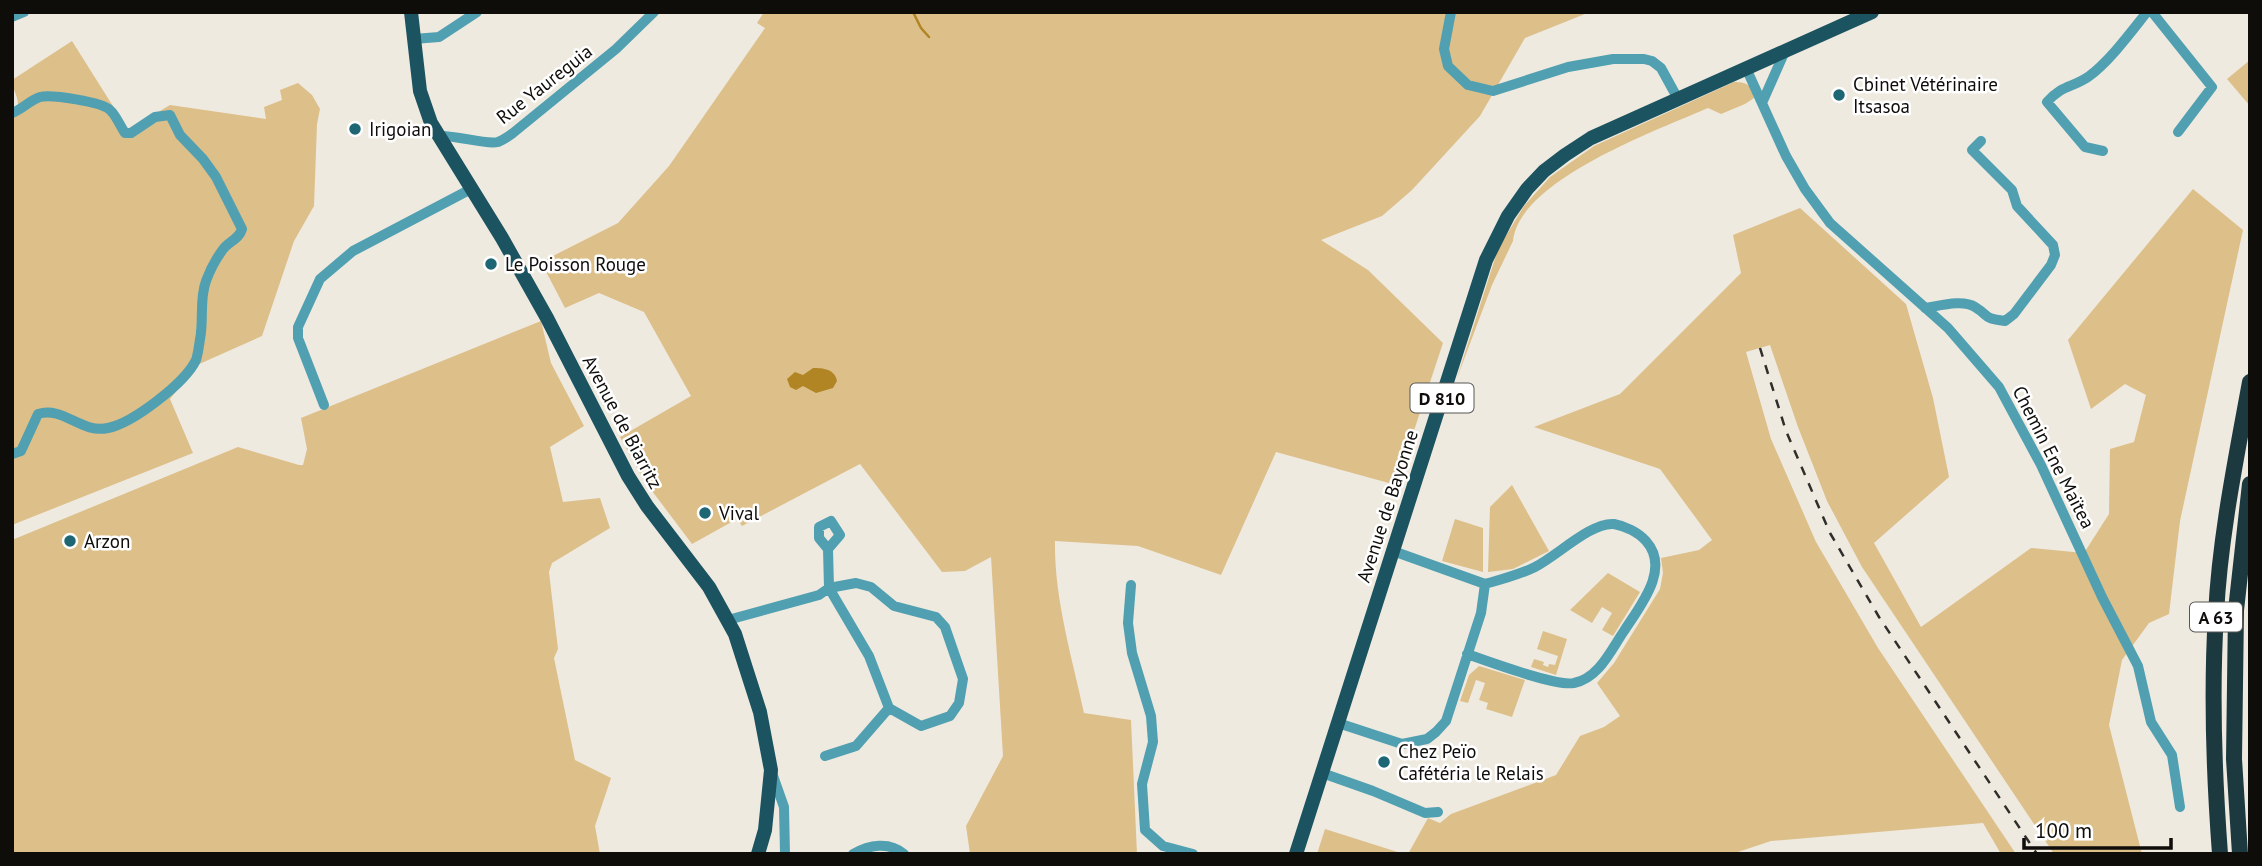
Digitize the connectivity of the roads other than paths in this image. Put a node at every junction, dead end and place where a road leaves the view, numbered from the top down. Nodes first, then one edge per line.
1 (24, 12) edge
2 (411, 12) edge
3 (477, 12) edge
4 (654, 12) edge
5 (1451, 12) edge
6 (1872, 12) edge
7 (2147, 12) edge
8 (2152, 12) edge
9 (12, 17) edge
10 (414, 39) junction
11 (1785, 51) junction
12 (1746, 68) junction
13 (1678, 99) junction
14 (1762, 103) junction
15 (12, 113) edge
16 (2178, 132) dead end
17 (439, 136) junction
18 (1981, 141) dead end
19 (2103, 151) dead end
20 (471, 189) junction
21 (1925, 308) junction
22 (2250, 383) edge
23 (324, 405) dead end
24 (12, 454) edge
25 (2250, 484) edge
26 (828, 549) dead end
27 (1393, 551) junction
28 (1485, 584) junction
29 (1130, 585) dead end
30 (829, 588) junction
31 (727, 620) junction
32 (1467, 654) junction
33 (889, 708) junction
34 (1338, 723) junction
35 (825, 756) dead end
36 (771, 770) junction
37 (1322, 773) junction
38 (2180, 807) dead end
39 (1438, 812) dead end
40 (758, 854) edge
41 (785, 854) edge
42 (853, 854) edge
43 (904, 854) edge
44 (1193, 854) edge
45 (1296, 854) edge
46 (2220, 854) edge
47 (2240, 854) edge

1 - 9 street
2 - 10 main road, Avenue de Biarritz
3 - 10 street
4 - 17 street, Rue Yaureguia
5 - 13 street
6 - 11 main road, Avenue de Bayonne / D 810
7 - 19 street
8 - 16 street
10 - 17 main road, Avenue de Biarritz
11 - 12 main road, Avenue de Bayonne / D 810
11 - 14 street
12 - 13 main road, Avenue de Bayonne / D 810
12 - 14 street, Chemin Ene Maïtea
13 - 27 main road, Avenue de Bayonne / D 810
14 - 21 street, Chemin Ene Maïtea
15 - 24 street
17 - 20 main road, Avenue de Biarritz
18 - 21 street
20 - 23 street
20 - 31 main road, Avenue de Biarritz
21 - 38 street, Chemin Ene Maïtea
22 - 46 highway, A 63
25 - 47 highway, A 63
26 - 30 street
27 - 28 street
27 - 34 main road, Avenue de Bayonne / D 810
28 - 32 street
28 - 32 street
29 - 44 street
30 - 31 street
30 - 33 street
30 - 33 street
31 - 36 main road, Avenue de Biarritz
32 - 34 street
33 - 35 street
34 - 37 main road, Avenue de Bayonne / D 810
36 - 40 main road, Avenue de Biarritz
36 - 41 street
37 - 39 street
37 - 45 main road, Avenue de Bayonne / D 810
42 - 43 street

